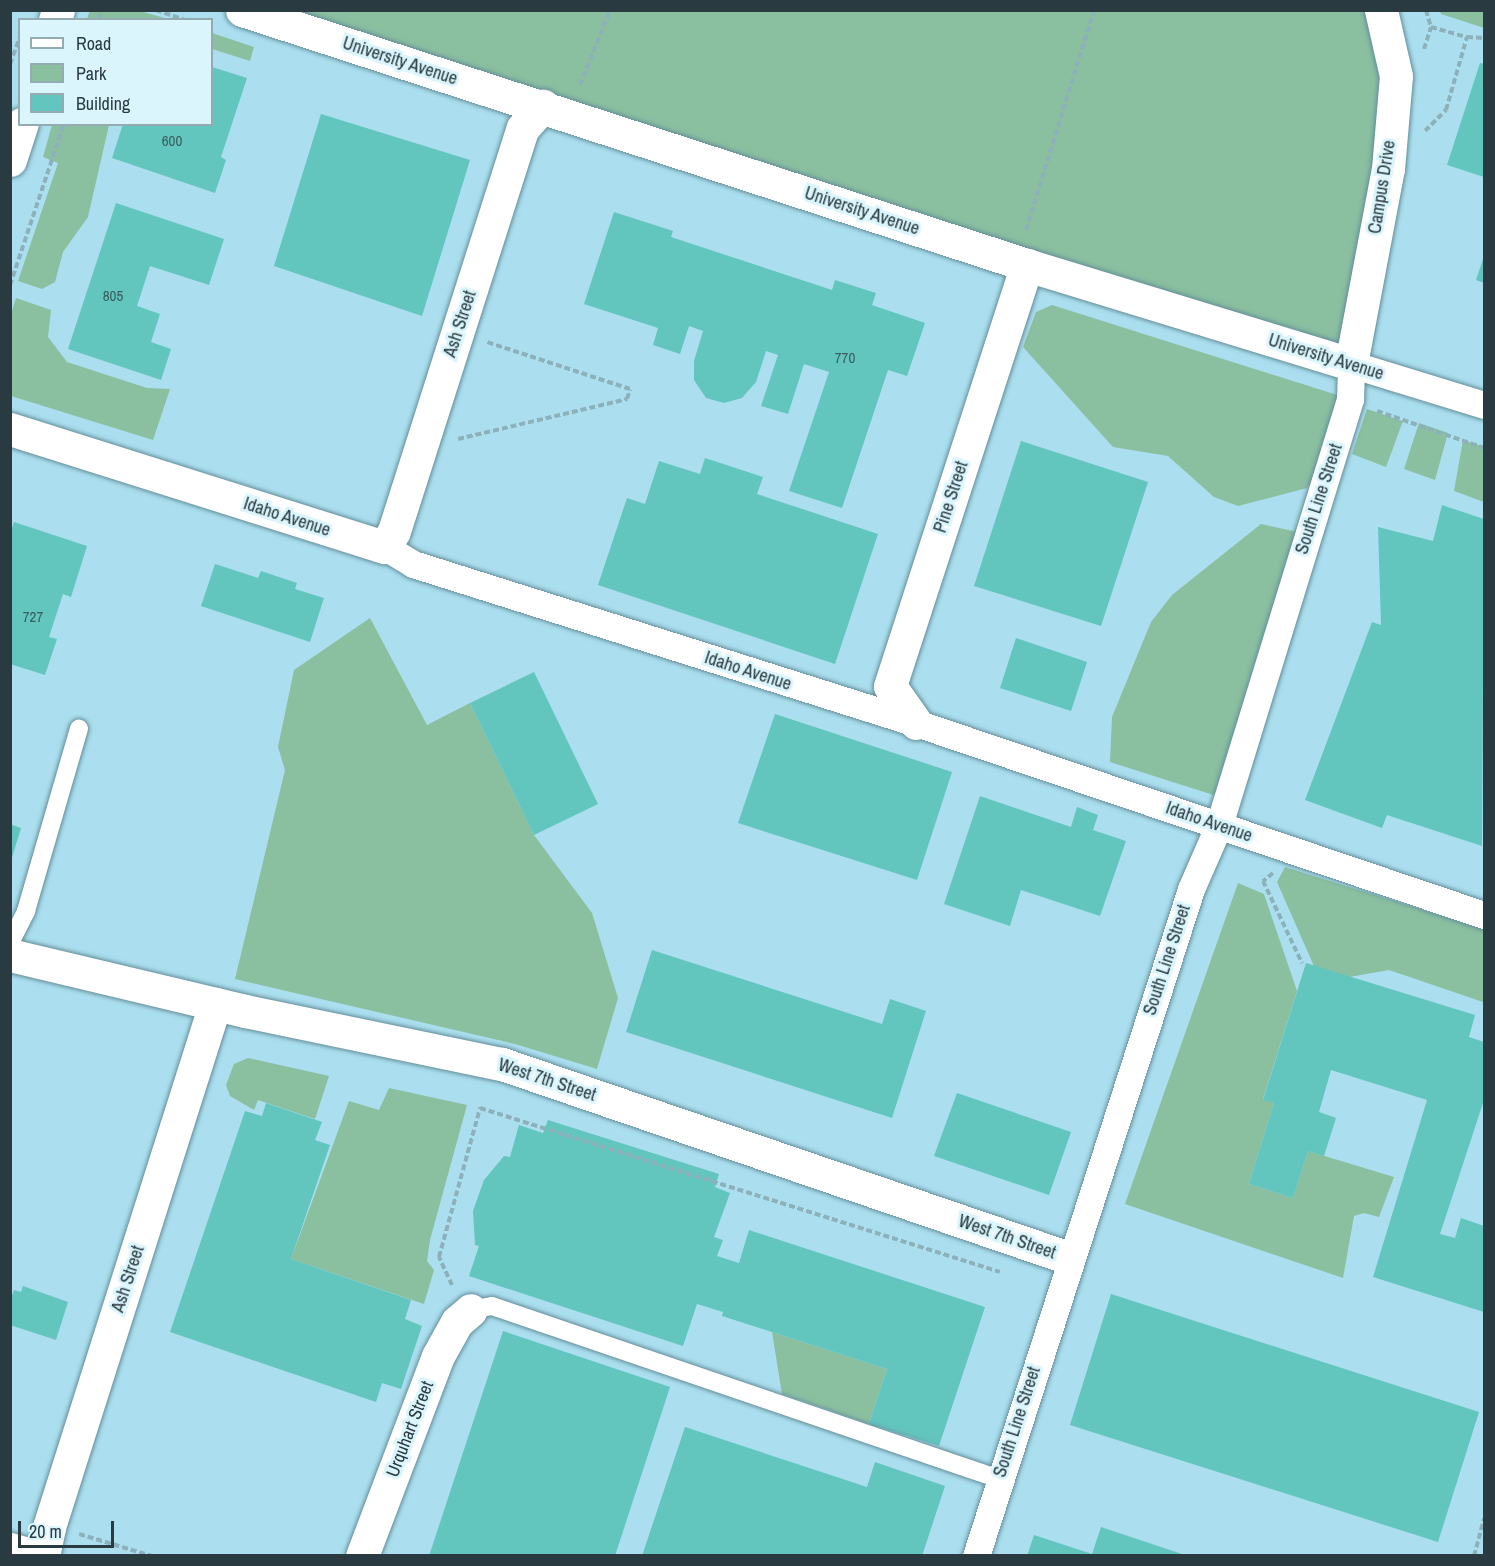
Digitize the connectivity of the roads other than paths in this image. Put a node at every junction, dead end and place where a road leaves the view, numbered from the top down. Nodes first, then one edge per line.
1 (242, 10) edge
2 (1381, 10) edge
3 (555, 110) junction
4 (21, 126) edge
5 (10, 160) edge
6 (1027, 265) junction
7 (1351, 364) junction
8 (1485, 405) edge
9 (10, 429) edge
10 (385, 547) junction
11 (916, 723) junction
12 (79, 729) dead end
13 (1219, 825) junction
14 (1485, 915) edge
15 (10, 943) edge
16 (10, 955) edge
17 (215, 1004) junction
18 (1069, 1258) junction
19 (471, 1310) joint
20 (999, 1479) junction
21 (10, 1549) edge
22 (34, 1556) edge
23 (43, 1556) edge
24 (362, 1556) edge
25 (976, 1556) edge

1 - 3 street, University Avenue
2 - 7 street, Campus Drive
3 - 6 street, University Avenue
3 - 10 street, Ash Street
4 - 5 street
6 - 7 street, University Avenue
6 - 11 street, Pine Street
7 - 8 street, University Avenue
7 - 13 street, South Line Street
9 - 10 street, Idaho Avenue
10 - 11 street, Idaho Avenue
11 - 13 street, Idaho Avenue
12 - 15 lane
13 - 14 street, Idaho Avenue
13 - 18 street, South Line Street
16 - 17 street, West 7th Street
17 - 18 street, West 7th Street
17 - 23 street, Ash Street
18 - 20 street, South Line Street
19 - 20 lane
19 - 24 street, Urquhart Street
20 - 25 street, South Line Street
21 - 22 street

